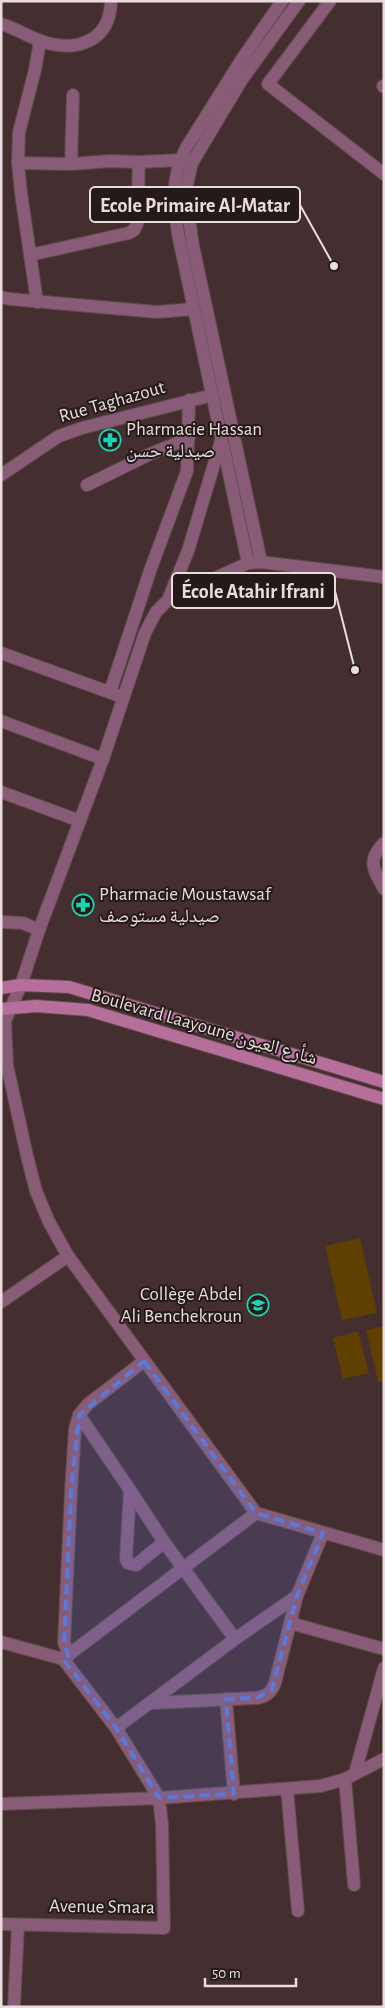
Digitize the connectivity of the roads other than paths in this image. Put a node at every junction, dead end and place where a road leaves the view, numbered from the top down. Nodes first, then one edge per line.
1 (111, 1) edge
2 (282, 1) edge
3 (299, 1) edge
4 (330, 1) edge
5 (1, 24) edge
6 (40, 41) junction
7 (249, 70) junction
8 (268, 84) junction
9 (74, 95) dead end
10 (180, 160) junction
11 (139, 162) junction
12 (18, 163) junction
13 (71, 164) junction
14 (384, 174) edge
15 (30, 255) junction
16 (1, 297) edge
17 (37, 302) junction
18 (194, 309) junction
19 (213, 395) junction
20 (189, 400) junction
21 (188, 438) junction
22 (222, 438) junction
23 (1, 475) edge
24 (87, 485) dead end
25 (255, 562) junction
26 (384, 577) edge
27 (168, 600) junction
28 (1, 653) edge
29 (110, 692) junction
30 (123, 697) junction
31 (1, 721) edge
32 (103, 759) junction
33 (1, 792) edge
34 (80, 821) junction
35 (384, 843) edge
36 (384, 889) edge
37 (1, 922) edge
38 (39, 930) junction
39 (21, 985) junction
40 (1, 988) edge
41 (6, 1008) edge
42 (4, 1065) edge
43 (384, 1082) edge
44 (384, 1100) edge
45 (68, 1256) junction
46 (1, 1302) edge
47 (144, 1361) junction
48 (79, 1415) junction
49 (130, 1490) junction
50 (256, 1513) junction
51 (323, 1533) junction
52 (164, 1542) junction
53 (384, 1550) edge
54 (183, 1568) junction
55 (297, 1596) junction
56 (290, 1623) junction
57 (235, 1640) junction
58 (1, 1642) edge
59 (384, 1649) edge
60 (66, 1657) junction
61 (384, 1668) edge
62 (382, 1688) edge
63 (226, 1699) junction
64 (151, 1703) junction
65 (116, 1728) junction
66 (384, 1759) edge
67 (350, 1776) junction
68 (288, 1788) junction
69 (234, 1794) junction
70 (159, 1798) junction
71 (1, 1804) edge
72 (354, 1885) dead end
73 (298, 1911) dead end
74 (1, 1924) edge
75 (18, 1925) junction
76 (14, 2007) edge

1 - 6 street
2 - 10 street
3 - 7 street
4 - 8 street
5 - 6 street
6 - 12 street
7 - 8 street
7 - 25 street
8 - 14 street
9 - 13 street
10 - 11 street
10 - 18 street
11 - 13 street
11 - 15 street
12 - 13 street
12 - 15 street
15 - 17 street
16 - 17 street
17 - 18 street
18 - 19 street
19 - 20 street, Rue Taghazout
19 - 22 street
20 - 21 street
20 - 23 street, Rue Taghazout
21 - 24 street
21 - 29 street
22 - 25 street
22 - 27 street
25 - 26 street
25 - 27 street
27 - 30 street
28 - 29 street
29 - 30 street
30 - 32 street
31 - 32 street
32 - 34 street
33 - 34 street
34 - 38 street
35 - 36 street
37 - 38 street
38 - 39 street
39 - 40 street, Boulevard Laayoune شأرع العيون
39 - 41 street
39 - 43 street, Boulevard Laayoune شأرع العيون
41 - 42 street
41 - 44 street, Boulevard Laayoune شأرع العيون
42 - 45 street
45 - 46 street
45 - 47 street
47 - 48 street
47 - 50 street
48 - 49 street
48 - 60 street
49 - 52 street
49 - 52 street
50 - 51 street
50 - 54 street
51 - 53 street
51 - 55 street
52 - 54 street
54 - 57 street
54 - 60 street
55 - 56 street
55 - 57 street
56 - 59 street
56 - 63 street
57 - 64 street
58 - 60 street
60 - 65 street
61 - 62 street
62 - 67 street
63 - 64 street
63 - 69 street
64 - 65 street
65 - 70 street
66 - 67 street
67 - 68 street
67 - 72 street
68 - 69 street
68 - 73 street
69 - 70 street
70 - 71 street
70 - 75 street, Avenue Smara
74 - 75 street, Avenue Smara
75 - 76 street

